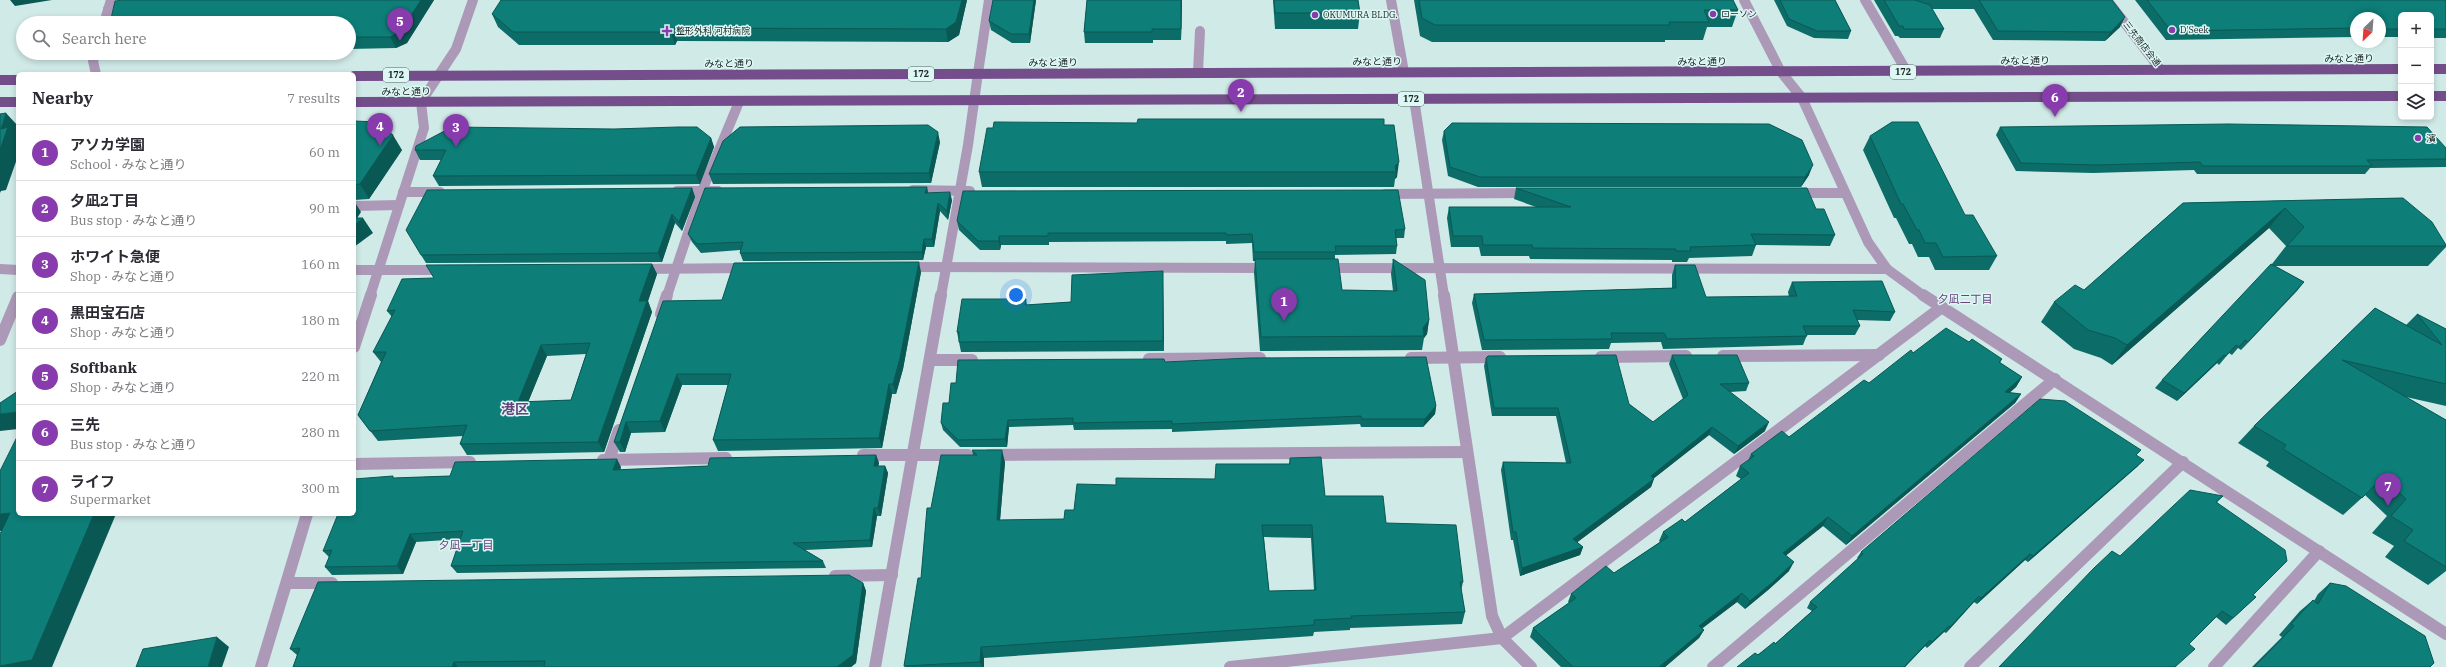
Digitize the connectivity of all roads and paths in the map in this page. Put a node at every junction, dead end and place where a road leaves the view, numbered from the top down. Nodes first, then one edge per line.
1 (111, 0) edge
2 (473, 0) edge
3 (989, 0) edge
4 (1391, 0) edge
5 (1744, 0) edge
6 (1865, 0) edge
7 (2107, 0) edge
8 (138, 4) edge
9 (108, 9) junction
10 (106, 16) edge
11 (1200, 31) dead end
12 (93, 60) edge
13 (2446, 68) edge
14 (2398, 69) edge
15 (2434, 69) edge
16 (2161, 70) junction
17 (96, 72) edge
18 (1198, 72) junction
19 (1404, 72) junction
20 (1781, 72) junction
21 (1907, 72) junction
22 (978, 73) junction
23 (438, 74) junction
24 (356, 76) edge
25 (0, 80) edge
26 (16, 80) edge
27 (2398, 96) edge
28 (2434, 96) edge
29 (2446, 96) edge
30 (1802, 98) junction
31 (1414, 99) junction
32 (975, 101) junction
33 (0, 102) edge
34 (16, 102) edge
35 (356, 102) edge
36 (421, 102) junction
37 (739, 102) junction
38 (904, 190) edge
39 (958, 190) junction
40 (662, 191) edge
41 (702, 191) junction
42 (725, 191) edge
43 (403, 192) junction
44 (450, 192) edge
45 (981, 193) edge
46 (1541, 193) edge
47 (1781, 193) edge
48 (1845, 193) junction
49 (1374, 194) edge
50 (1429, 194) junction
51 (398, 205) junction
52 (356, 206) edge
53 (945, 266) junction
54 (890, 267) edge
55 (756, 268) edge
56 (1280, 268) edge
57 (1312, 268) edge
58 (1440, 268) junction
59 (0, 269) edge
60 (630, 269) edge
61 (677, 269) junction
62 (1887, 269) junction
63 (16, 270) edge
64 (356, 270) edge
65 (379, 270) junction
66 (457, 270) edge
67 (16, 302) edge
68 (1942, 307) junction
69 (656, 328) edge
70 (0, 340) edge
71 (356, 340) edge
72 (1879, 355) junction
73 (1697, 356) edge
74 (1713, 356) edge
75 (1508, 357) edge
76 (1587, 357) edge
77 (1271, 358) edge
78 (1398, 358) edge
79 (1453, 358) junction
80 (1137, 359) edge
81 (931, 360) junction
82 (986, 360) edge
83 (2055, 379) junction
84 (622, 423) edge
85 (1466, 452) junction
86 (914, 455) junction
87 (851, 456) edge
88 (742, 458) edge
89 (593, 460) edge
90 (608, 460) junction
91 (481, 462) edge
92 (2183, 462) junction
93 (356, 464) edge
94 (306, 516) edge
95 (2319, 551) junction
96 (892, 575) junction
97 (821, 576) edge
98 (343, 582) edge
99 (287, 583) junction
100 (2446, 634) edge
101 (1502, 638) junction
102 (262, 667) edge
103 (875, 667) edge
104 (1230, 667) edge
105 (1531, 667) edge
106 (1713, 667) edge
107 (1970, 667) edge
108 (2214, 667) edge

1 - 9 street
2 - 23 street
3 - 22 street
4 - 19 street
5 - 20 street
6 - 21 street
7 - 16 street, 三先商店会通
8 - 9 street
9 - 10 street
11 - 18 street
12 - 17 street
13 - 15 highway
14 - 16 highway, みなと通り / 172
16 - 21 highway, みなと通り / 172
18 - 19 highway, みなと通り / 172
18 - 22 highway, みなと通り / 172
19 - 20 highway, みなと通り / 172
20 - 21 highway, みなと通り / 172
20 - 30 street
22 - 23 highway, みなと通り / 172
22 - 32 street
23 - 24 highway, みなと通り / 172
23 - 36 street
25 - 26 highway
27 - 30 highway, みなと通り / 172
28 - 29 highway
30 - 31 highway, みなと通り / 172
30 - 48 street
31 - 32 highway, みなと通り / 172
31 - 50 street
32 - 37 highway, みなと通り / 172
32 - 39 street
33 - 34 highway
35 - 36 highway, みなと通り / 172
36 - 37 highway, みなと通り / 172
36 - 43 street
37 - 41 street
38 - 39 street
39 - 45 street
39 - 53 street
40 - 41 street
41 - 42 street
41 - 61 street
43 - 44 street
43 - 51 street
46 - 50 street
47 - 48 street
48 - 62 street
49 - 50 street
50 - 58 street
51 - 52 street
51 - 65 street
53 - 54 street
53 - 56 street
53 - 81 street
55 - 61 street
57 - 58 street
58 - 62 street
58 - 79 street
59 - 63 street
60 - 61 street
61 - 69 street
62 - 68 street
64 - 65 street
65 - 66 street
65 - 71 street
67 - 70 street
68 - 72 street
68 - 83 street
72 - 74 street
72 - 101 street
73 - 76 street
75 - 79 street
77 - 80 street
78 - 79 street
79 - 85 street
81 - 82 street
81 - 86 street
83 - 92 street
83 - 106 street
84 - 90 street
85 - 86 street
85 - 101 street
86 - 87 street
86 - 96 street
88 - 90 street
89 - 90 street
91 - 93 street
92 - 95 street
92 - 107 street
94 - 99 street
95 - 100 street
95 - 108 street
96 - 97 street
96 - 103 street
98 - 99 street
99 - 102 street
101 - 104 street
101 - 105 street

